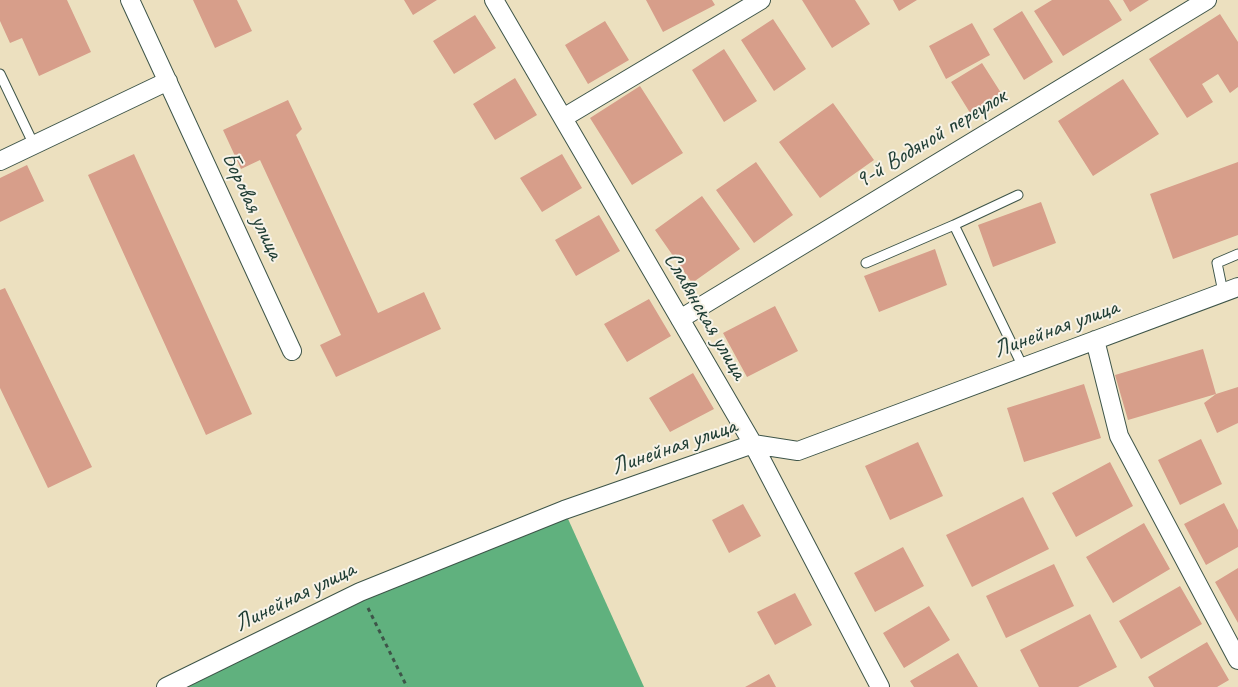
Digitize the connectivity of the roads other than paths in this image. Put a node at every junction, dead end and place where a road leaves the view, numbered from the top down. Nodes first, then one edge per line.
1 (130, 0) edge
2 (494, 0) edge
3 (761, 0) edge
4 (1207, 0) edge
5 (0, 74) edge
6 (168, 81) junction
7 (563, 118) junction
8 (34, 145) junction
9 (0, 161) edge
10 (1018, 195) dead end
11 (954, 225) junction
12 (1238, 254) edge
13 (866, 262) dead end
14 (1231, 289) edge
15 (680, 319) junction
16 (1094, 340) junction
17 (292, 351) dead end
18 (1023, 366) junction
19 (753, 444) junction
20 (1238, 660) edge
21 (166, 687) edge
22 (880, 687) edge

1 - 6 street, Боровая улица
2 - 7 street, Славянская улица
3 - 7 street
4 - 15 street, 9-й Водяной переулок
5 - 8 lane
6 - 8 street
6 - 17 street, Боровая улица
7 - 15 street, Славянская улица
8 - 9 street
10 - 11 lane
11 - 13 lane
11 - 18 lane
12 - 14 lane
14 - 16 street, Линейная улица
15 - 19 street, Славянская улица
16 - 18 street, Линейная улица
16 - 20 street
18 - 19 street, Линейная улица
19 - 21 street, Линейная улица
19 - 22 street, Славянская улица

